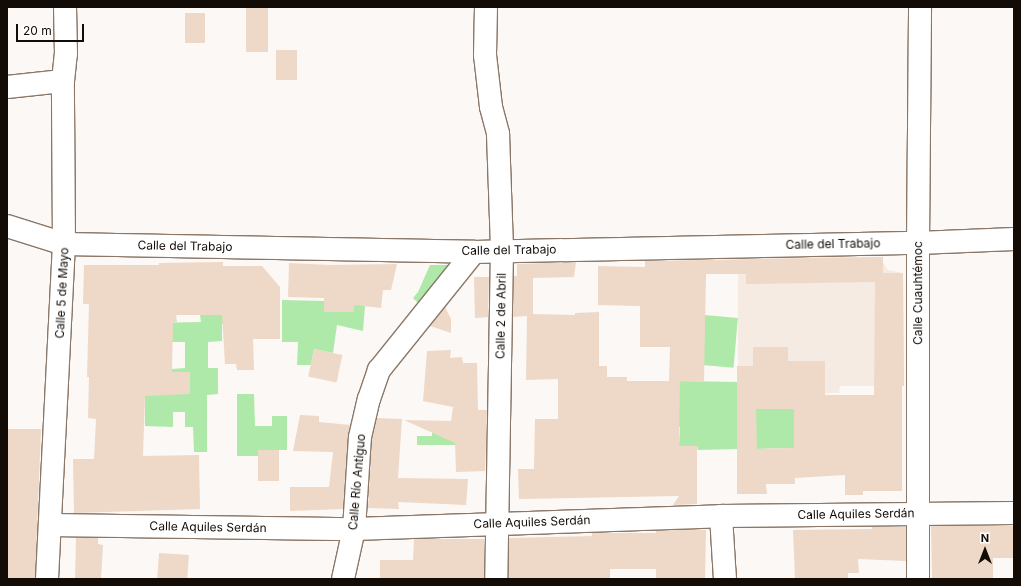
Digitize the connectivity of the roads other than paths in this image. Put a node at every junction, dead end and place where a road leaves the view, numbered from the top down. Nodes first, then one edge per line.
1 (64, 7) edge
2 (486, 7) edge
3 (920, 7) edge
4 (64, 81) junction
5 (7, 87) edge
6 (7, 226) edge
7 (1014, 239) edge
8 (918, 243) junction
9 (64, 244) junction
10 (502, 250) junction
11 (474, 252) junction
12 (1014, 513) edge
13 (918, 514) junction
14 (721, 516) junction
15 (496, 523) junction
16 (50, 525) junction
17 (354, 529) junction
18 (47, 579) edge
19 (343, 579) edge
20 (496, 579) edge
21 (725, 579) edge
22 (918, 579) edge

1 - 4 street, Calle 5 de Mayo
2 - 10 street, Calle 2 de Abril
3 - 8 street, Calle Cuauhtémoc
4 - 5 street
4 - 9 street, Calle 5 de Mayo
6 - 9 street, Calle del Trabajo
7 - 8 street, Calle del Trabajo
8 - 10 street, Calle del Trabajo
8 - 13 street, Calle Cuauhtémoc
9 - 11 street, Calle del Trabajo
9 - 16 street, Calle 5 de Mayo
10 - 11 street, Calle del Trabajo
10 - 15 street, Calle 2 de Abril
11 - 17 street, Calle Río Antiguo
12 - 13 street, Calle Aquiles Serdán
13 - 14 street, Calle Aquiles Serdán
13 - 22 street, Calle Cuauhtémoc
14 - 15 street, Calle Aquiles Serdán
14 - 21 street
15 - 17 street, Calle Aquiles Serdán
15 - 20 street, Calle 2 de Abril
16 - 17 street, Calle Aquiles Serdán
16 - 18 street, Calle 5 de Mayo
17 - 19 street, Calle Río Antiguo

